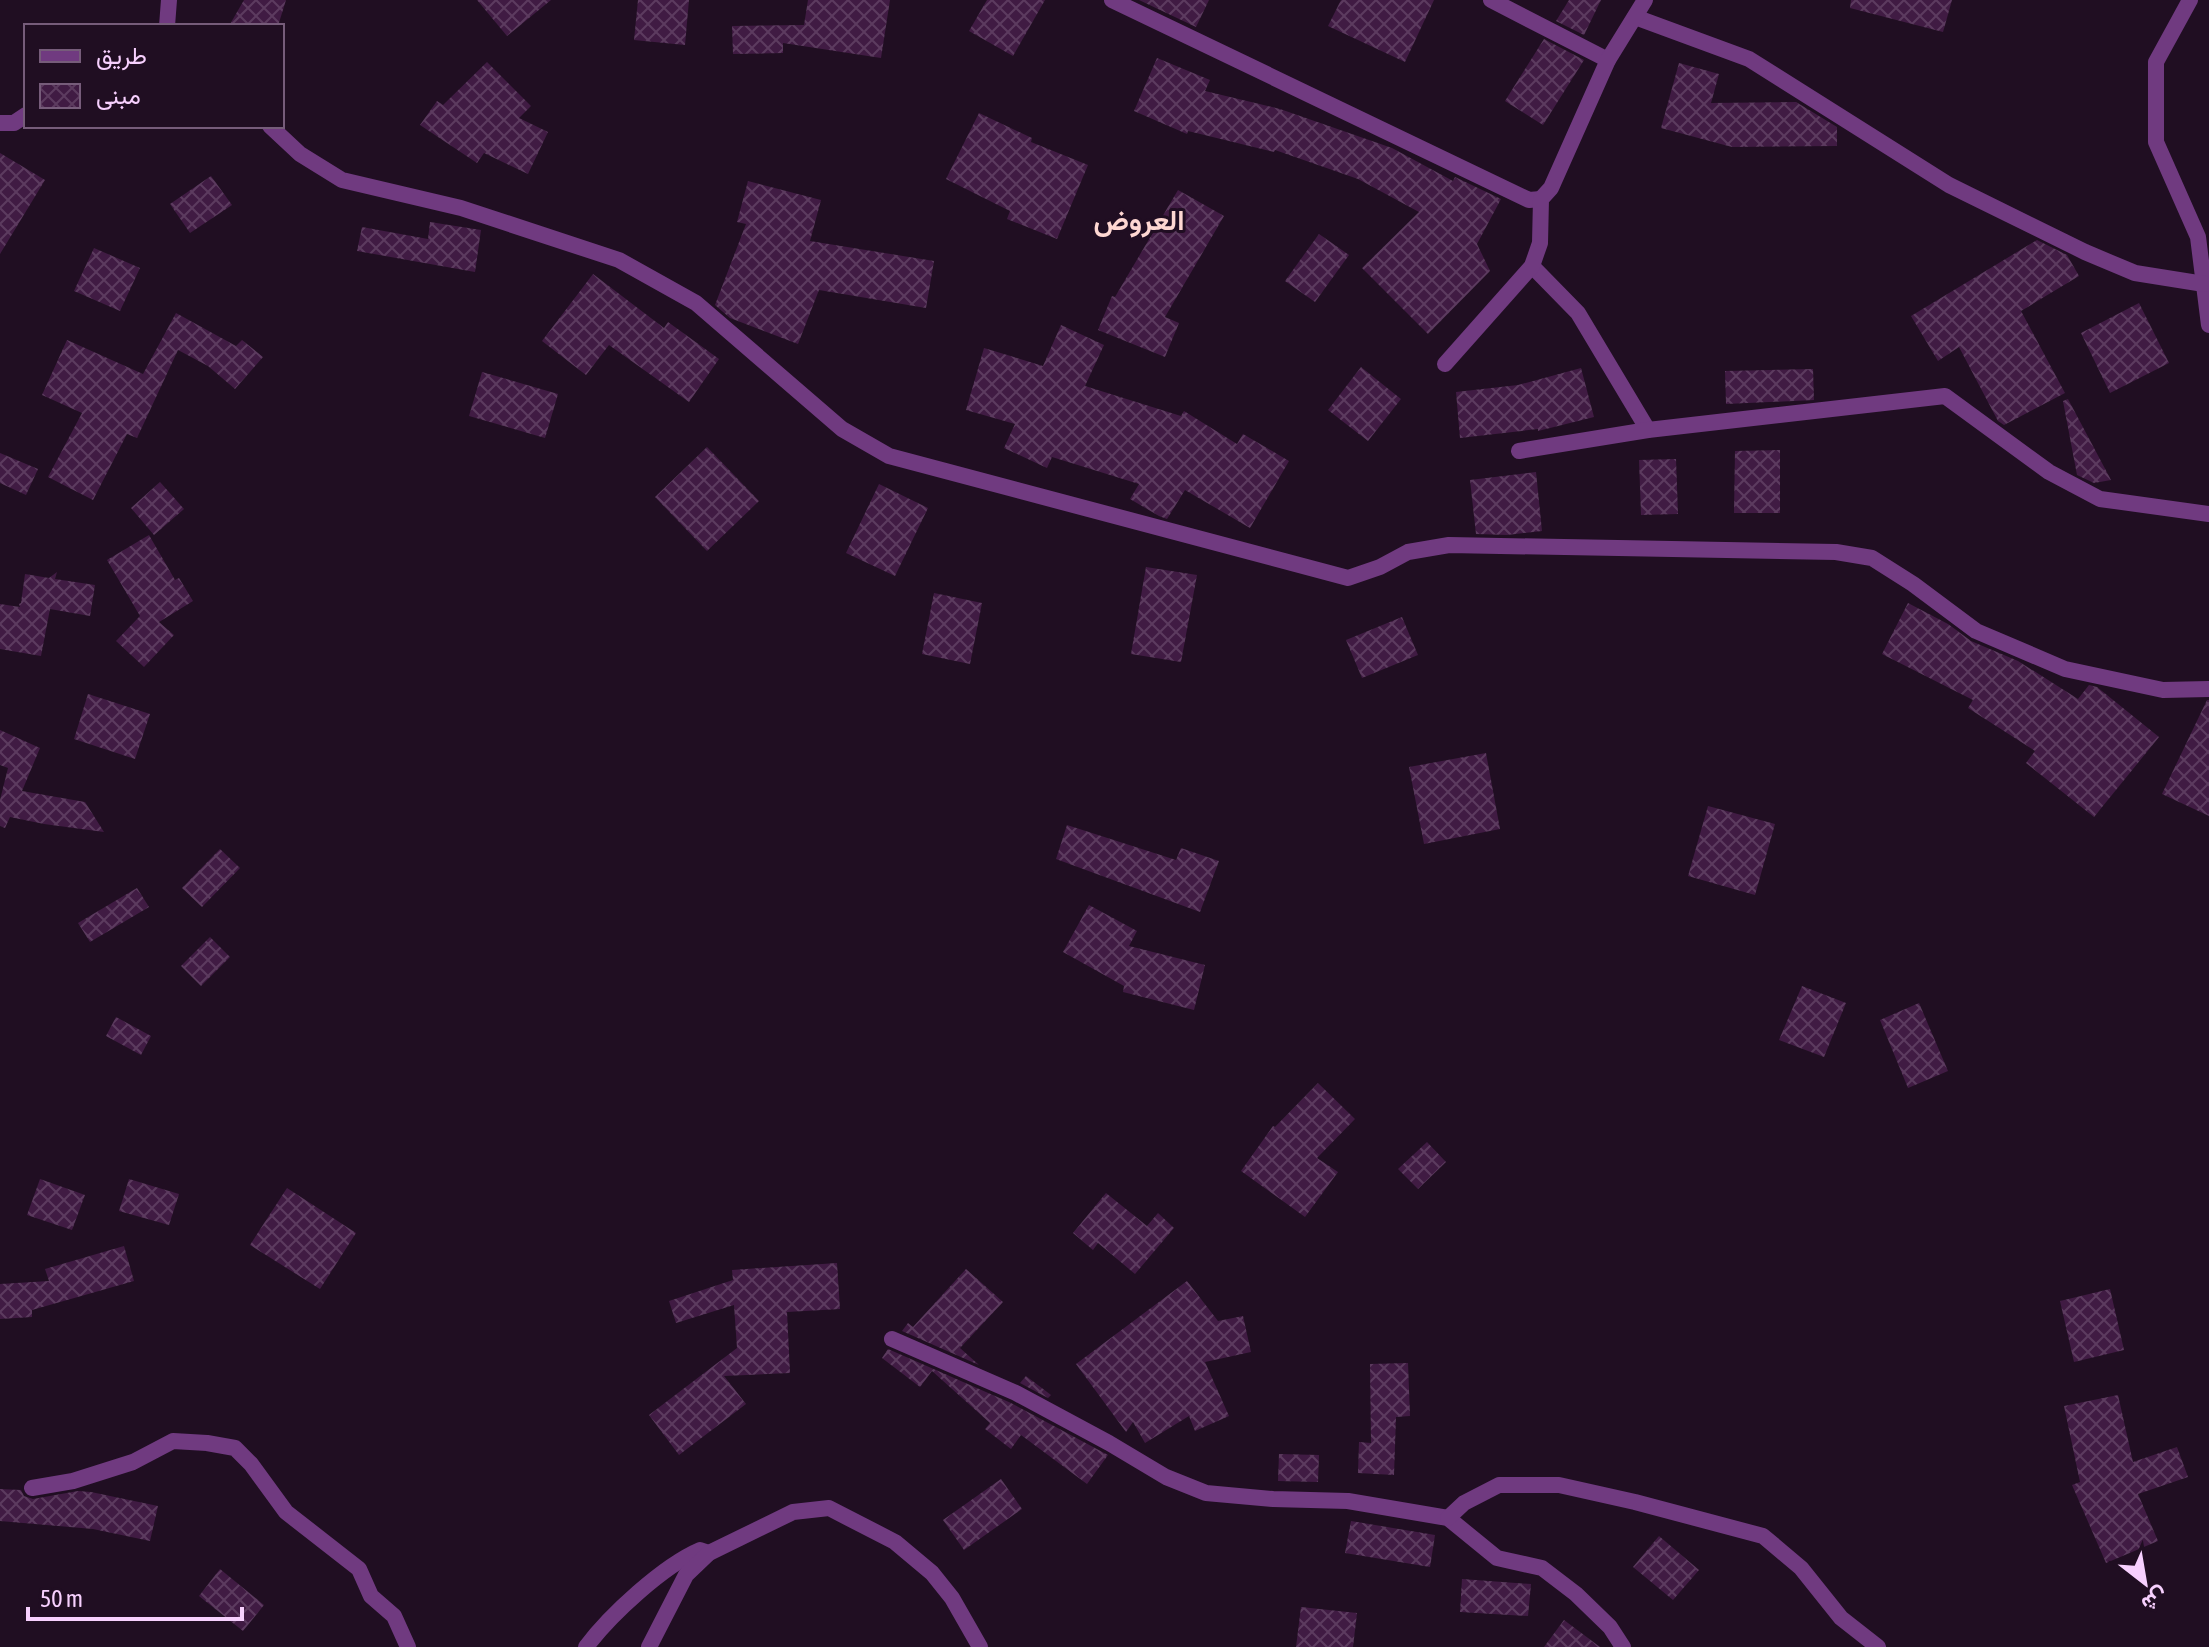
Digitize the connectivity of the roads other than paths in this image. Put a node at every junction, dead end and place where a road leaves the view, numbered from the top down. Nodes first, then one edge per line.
1 (169, 0) edge
2 (1112, 0) edge
3 (1491, 0) edge
4 (1645, 0) edge
5 (2190, 0) edge
6 (1635, 17) junction
7 (167, 24) edge
8 (1608, 60) junction
9 (24, 116) edge
10 (0, 123) edge
11 (272, 128) edge
12 (1541, 199) junction
13 (1532, 266) junction
14 (2204, 284) junction
15 (2209, 325) edge
16 (1445, 364) dead end
17 (1648, 430) junction
18 (1519, 451) dead end
19 (2209, 514) edge
20 (2209, 689) edge
21 (892, 1339) dead end
22 (32, 1488) dead end
23 (1448, 1518) junction
24 (709, 1553) junction
25 (408, 1647) edge
26 (586, 1647) edge
27 (649, 1647) edge
28 (980, 1647) edge
29 (1623, 1647) edge
30 (1878, 1647) edge

1 - 7 street
2 - 12 street
3 - 8 street
4 - 6 street
5 - 14 street
6 - 8 street
6 - 14 street
8 - 12 street
9 - 10 street
11 - 20 street
12 - 13 street
13 - 16 street
13 - 17 street
14 - 15 street
17 - 18 street
17 - 19 street
21 - 23 street
22 - 25 street
23 - 29 street
23 - 30 street
24 - 26 street
24 - 27 street
24 - 28 street

